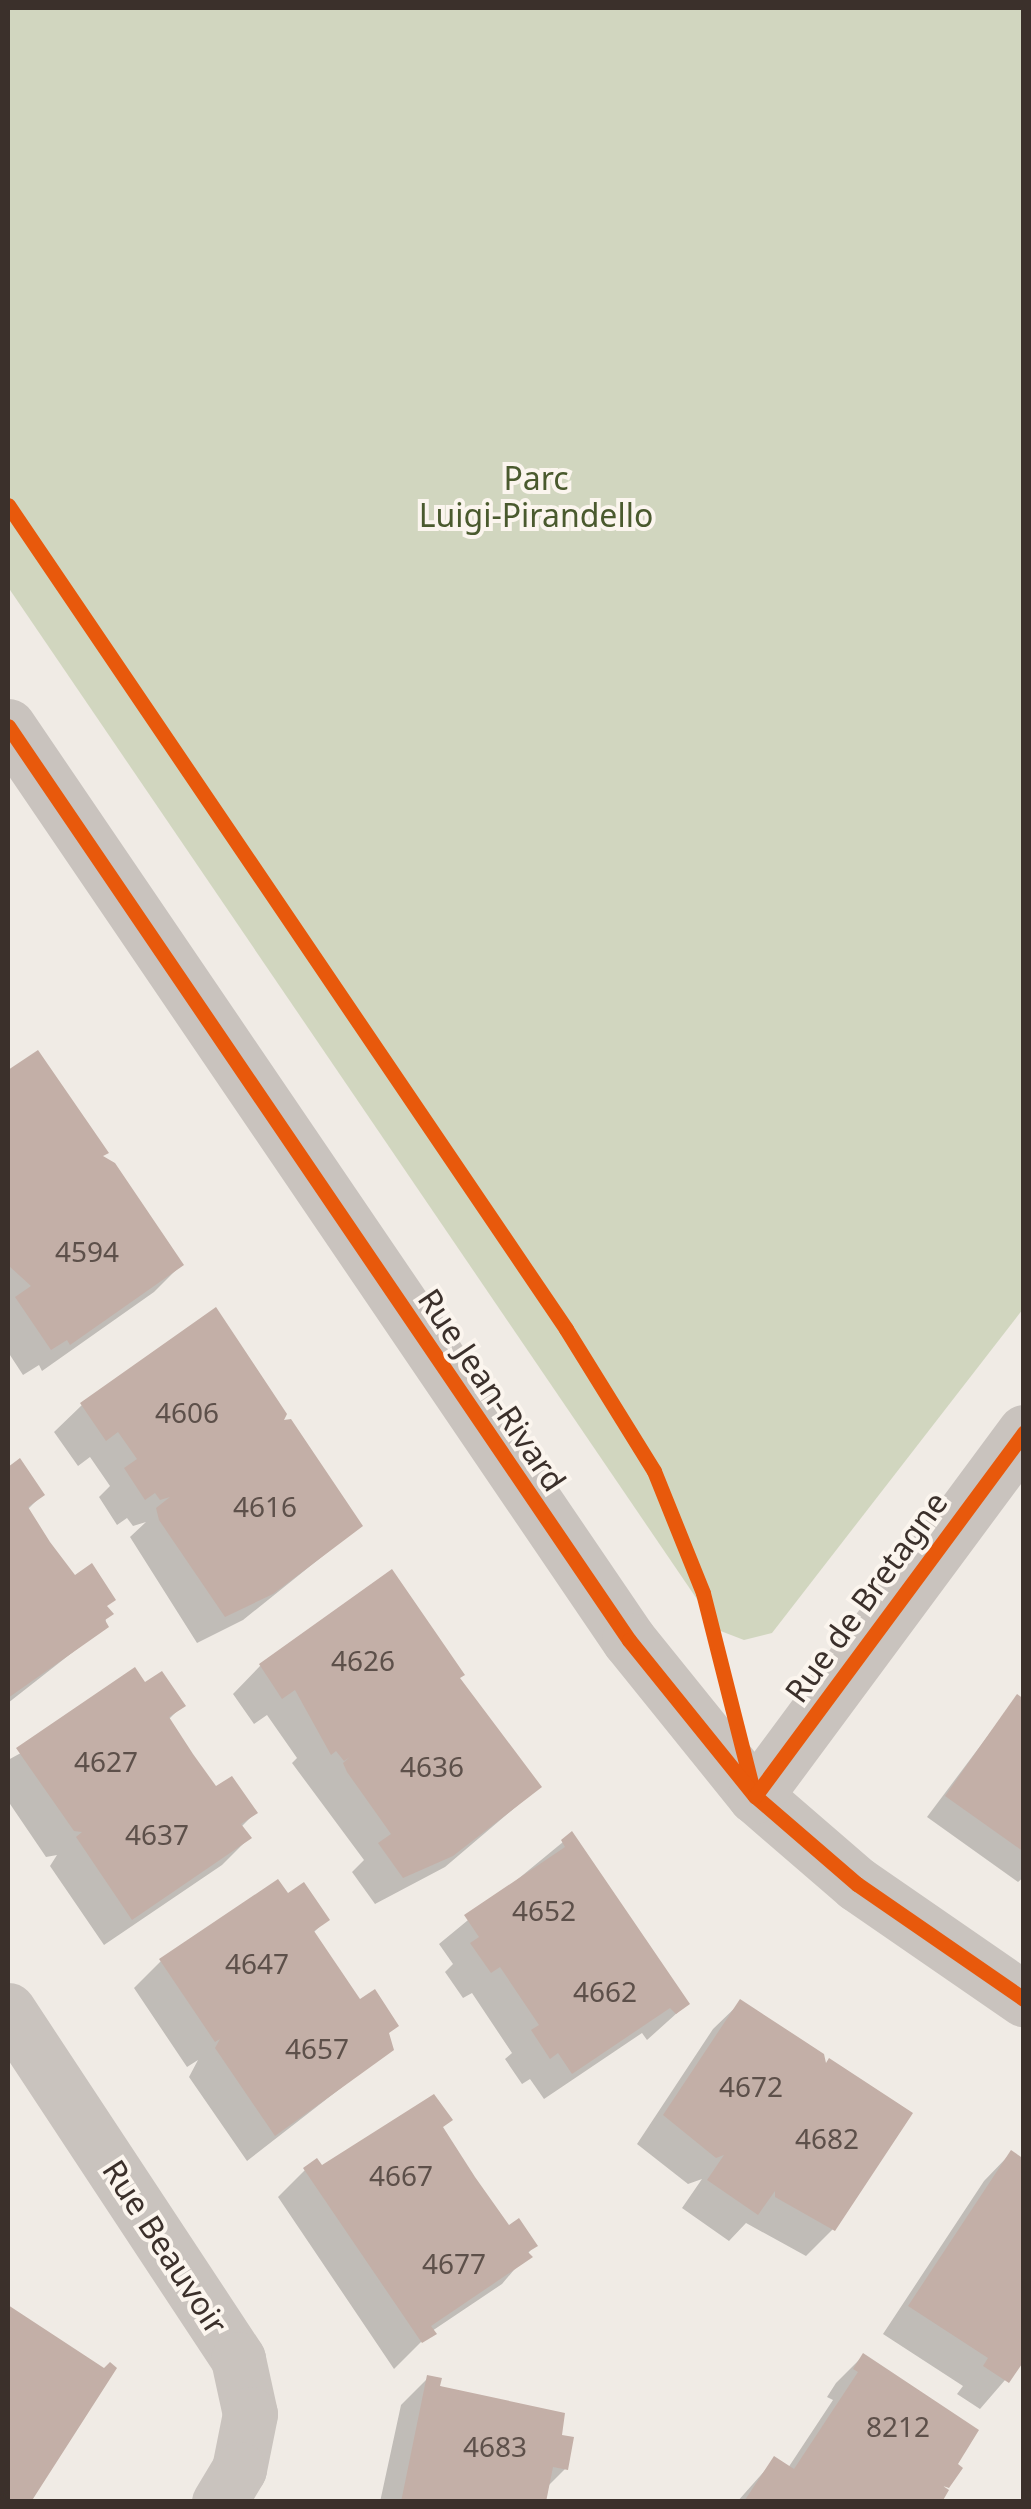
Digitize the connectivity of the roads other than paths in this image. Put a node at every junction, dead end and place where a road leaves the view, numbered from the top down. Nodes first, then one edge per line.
1 (8, 726) edge
2 (1024, 1432) edge
3 (755, 1796) junction
4 (1024, 1999) edge
5 (8, 2010) edge
6 (219, 2502) edge

1 - 3 street, Rue Jean-Rivard
2 - 3 street, Rue de Bretagne
3 - 4 street, Rue Jean-Rivard
5 - 6 street, Rue Beauvoir

